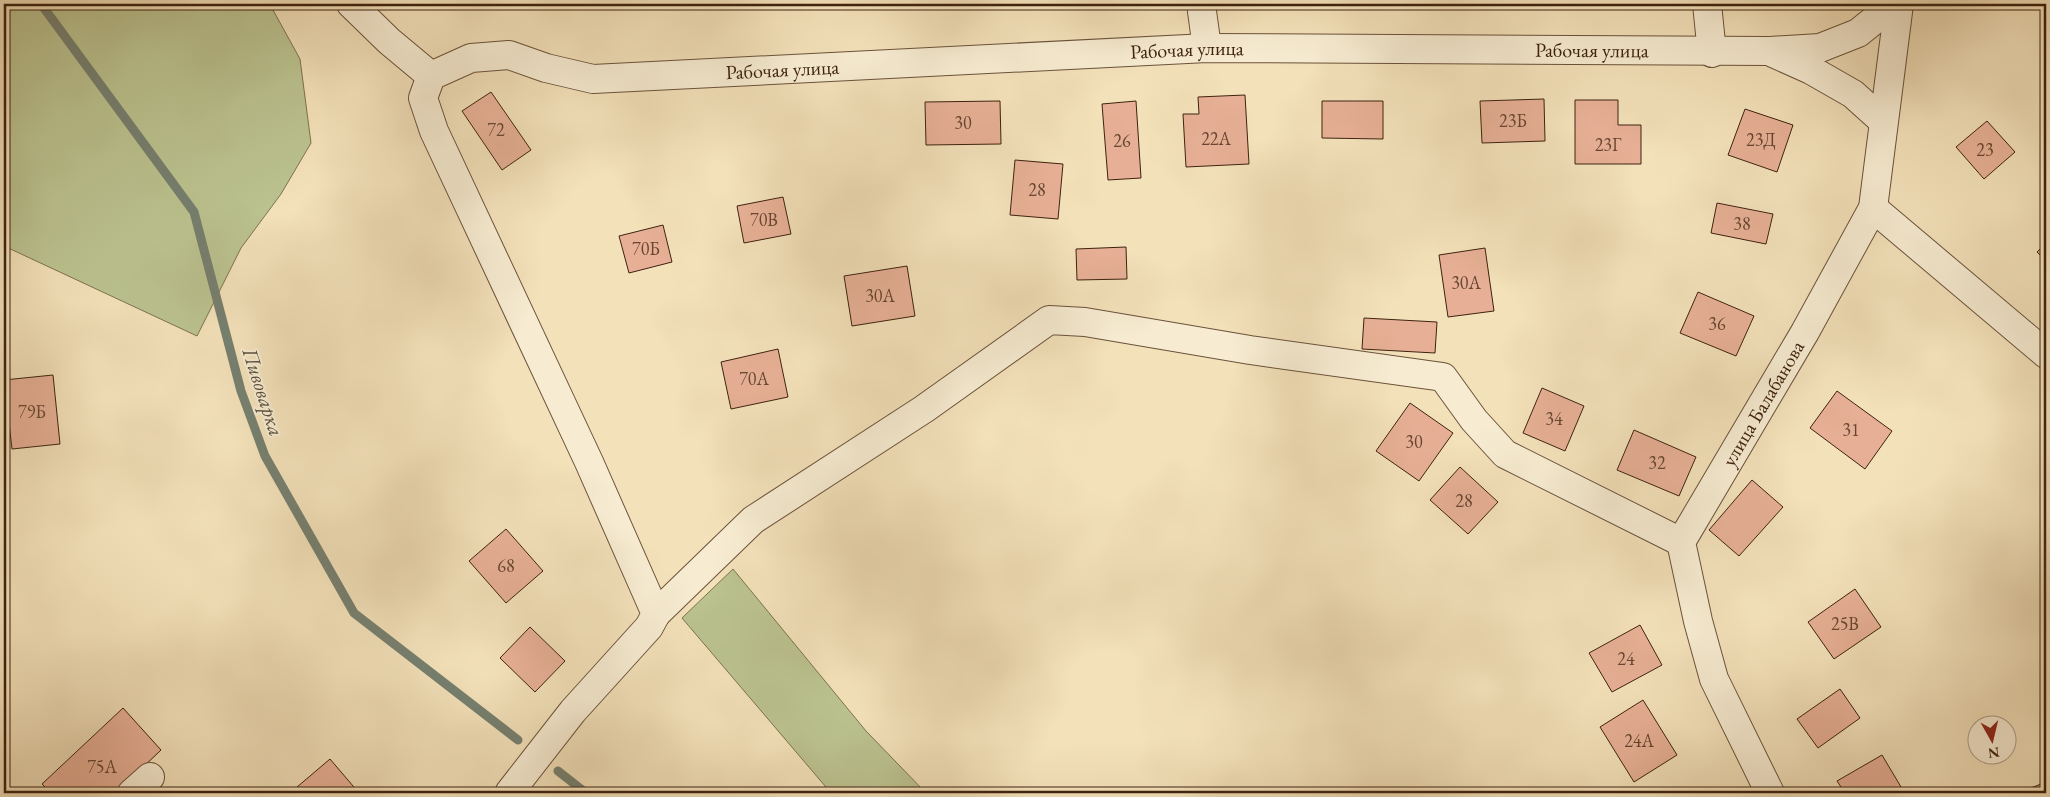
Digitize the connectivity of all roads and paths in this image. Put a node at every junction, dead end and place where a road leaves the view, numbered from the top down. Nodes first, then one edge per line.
1 (351, 4) edge
2 (1201, 4) edge
3 (1707, 4) edge
4 (1894, 4) edge
5 (1899, 4) edge
6 (1207, 48) junction
7 (1770, 52) junction
8 (1712, 53) junction
9 (431, 76) junction
10 (1883, 121) junction
11 (1873, 208) junction
12 (2046, 354) edge
13 (1681, 542) junction
14 (656, 614) junction
15 (4, 787) edge
16 (10, 793) edge
17 (509, 793) edge
18 (1770, 793) edge

1 - 9 street
2 - 6 street
3 - 8 street
4 - 7 street, Рабочая улица
5 - 10 street, улица Балабанова
6 - 8 street, Рабочая улица
6 - 9 street, Рабочая улица
7 - 8 street, Рабочая улица
7 - 10 street
9 - 14 street
10 - 11 street, улица Балабанова
11 - 12 street
11 - 13 street, улица Балабанова
13 - 14 street
13 - 18 street
14 - 17 street
15 - 16 path

